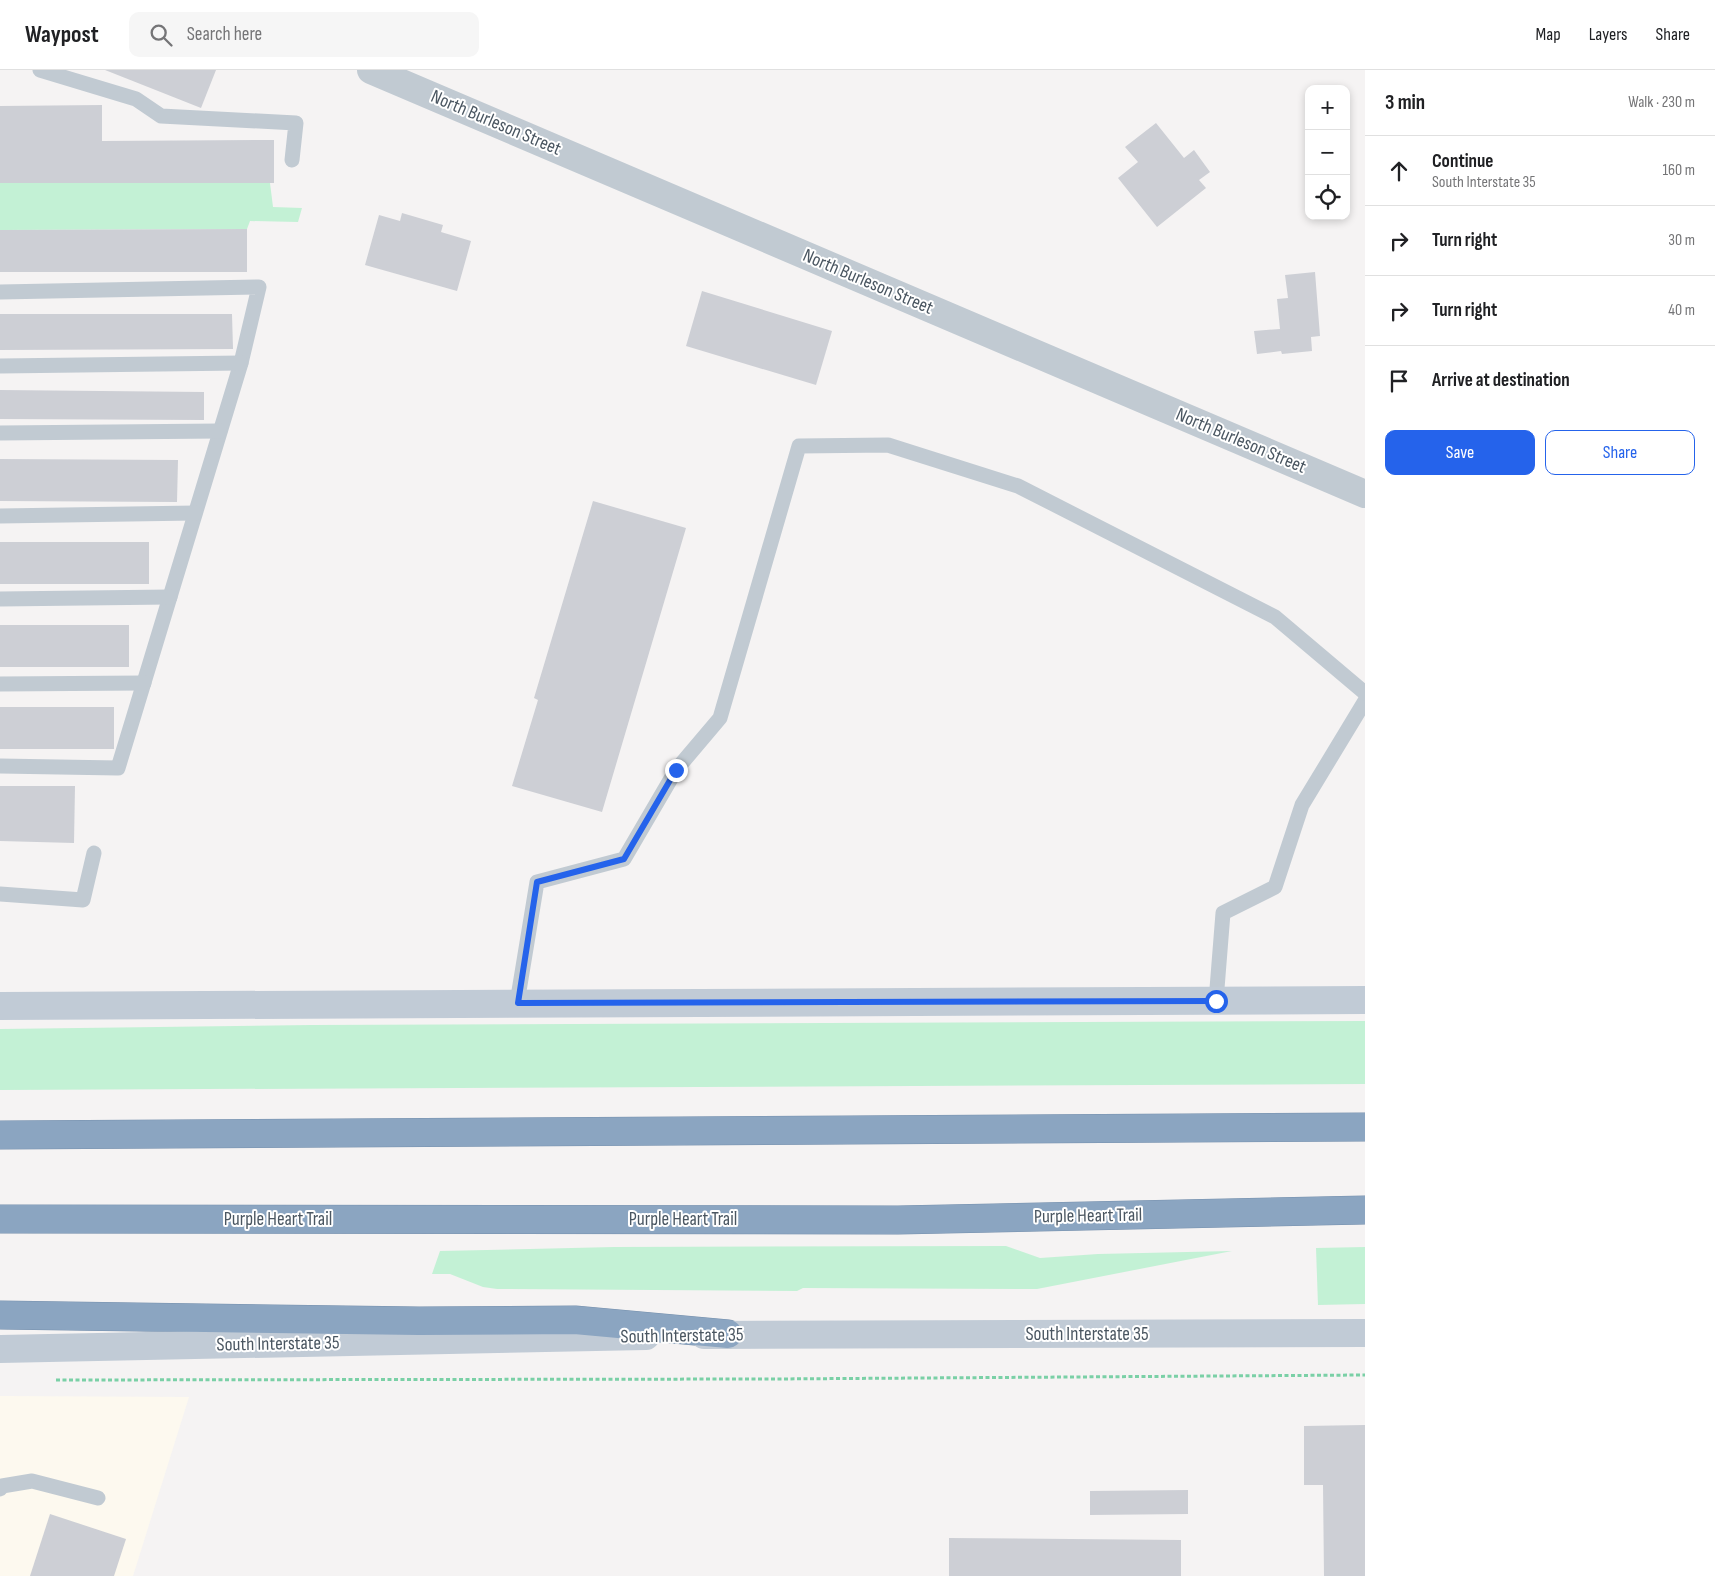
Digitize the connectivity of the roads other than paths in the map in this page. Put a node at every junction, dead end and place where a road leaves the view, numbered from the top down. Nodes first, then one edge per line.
1 (40, 70) edge
2 (371, 70) edge
3 (292, 160) dead end
4 (0, 292) edge
5 (241, 363) junction
6 (0, 366) edge
7 (220, 431) junction
8 (0, 433) edge
9 (1365, 494) edge
10 (195, 513) junction
11 (0, 516) edge
12 (170, 597) junction
13 (0, 598) edge
14 (144, 683) junction
15 (0, 684) edge
16 (1365, 693) edge
17 (1365, 701) edge
18 (0, 766) edge
19 (94, 853) dead end
20 (0, 894) edge
21 (1365, 1000) edge
22 (1216, 1001) junction
23 (518, 1003) junction
24 (0, 1006) edge
25 (1365, 1126) edge
26 (0, 1135) edge
27 (1365, 1210) edge
28 (0, 1219) edge
29 (0, 1315) edge
30 (1365, 1333) edge
31 (728, 1334) junction
32 (0, 1349) edge
33 (0, 1489) edge
34 (98, 1498) dead end

1 - 3 lane
2 - 9 street, North Burleson Street
4 - 5 lane
5 - 6 lane
5 - 7 lane
7 - 8 lane
7 - 10 lane
10 - 11 lane
10 - 12 lane
12 - 13 lane
12 - 14 lane
14 - 15 lane
14 - 18 lane
16 - 23 lane
17 - 22 lane
19 - 20 lane
21 - 22 main road
22 - 23 main road
23 - 24 main road
25 - 26 highway
27 - 28 highway, Purple Heart Trail
29 - 31 highway
30 - 31 main road, South Interstate 35
31 - 32 main road, South Interstate 35
33 - 34 lane

